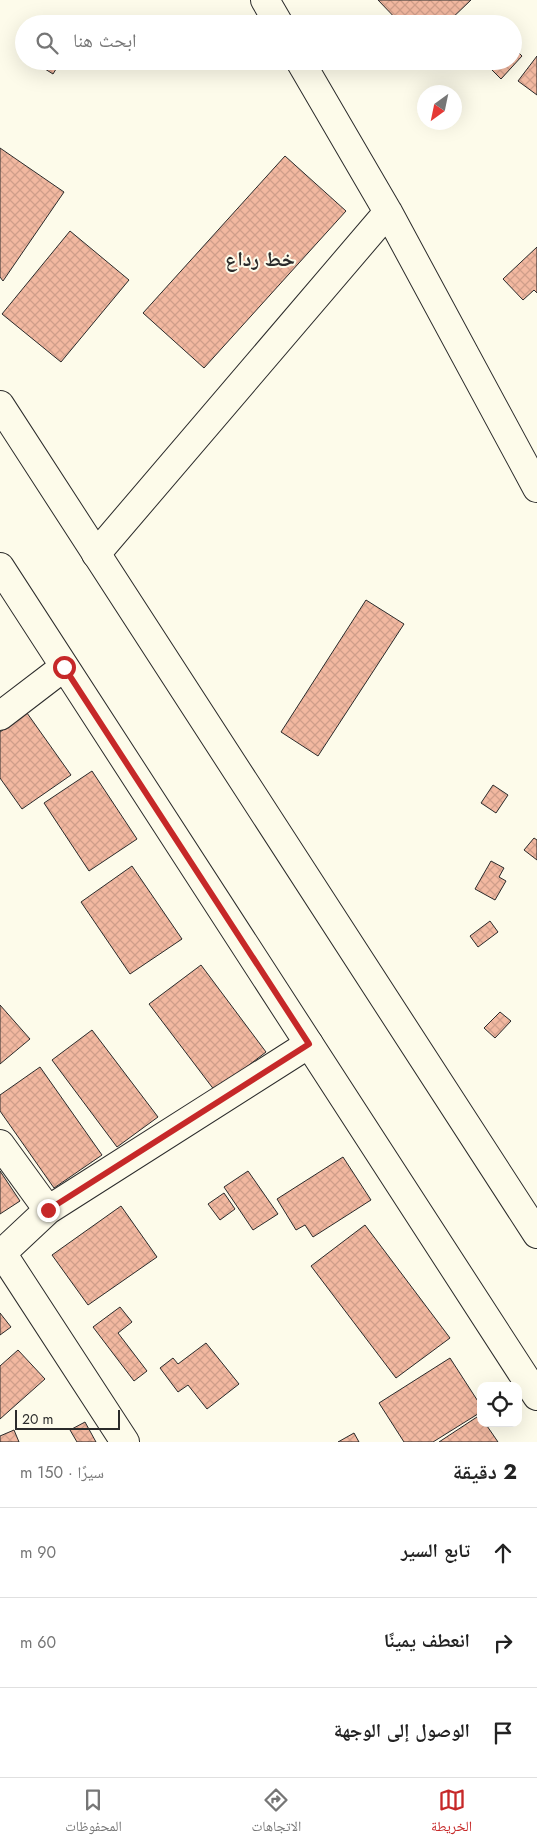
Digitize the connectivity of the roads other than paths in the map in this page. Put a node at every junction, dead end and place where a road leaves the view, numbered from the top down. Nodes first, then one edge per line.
1 (265, 0) edge
2 (274, 15) edge
3 (305, 70) edge
4 (388, 212) junction
5 (0, 405) edge
6 (537, 488) edge
7 (96, 554) junction
8 (0, 567) edge
9 (64, 667) junction
10 (0, 716) edge
11 (309, 1044) junction
12 (0, 1144) edge
13 (48, 1210) junction
14 (537, 1234) edge
15 (1, 1254) edge
16 (537, 1396) edge
17 (125, 1442) edge

1 - 2 main road
3 - 4 main road
4 - 6 main road
4 - 7 main road
5 - 7 main road
7 - 14 main road
8 - 9 main road
9 - 10 main road
9 - 11 main road
11 - 13 main road
11 - 16 main road
12 - 13 main road
13 - 15 main road
15 - 17 main road

